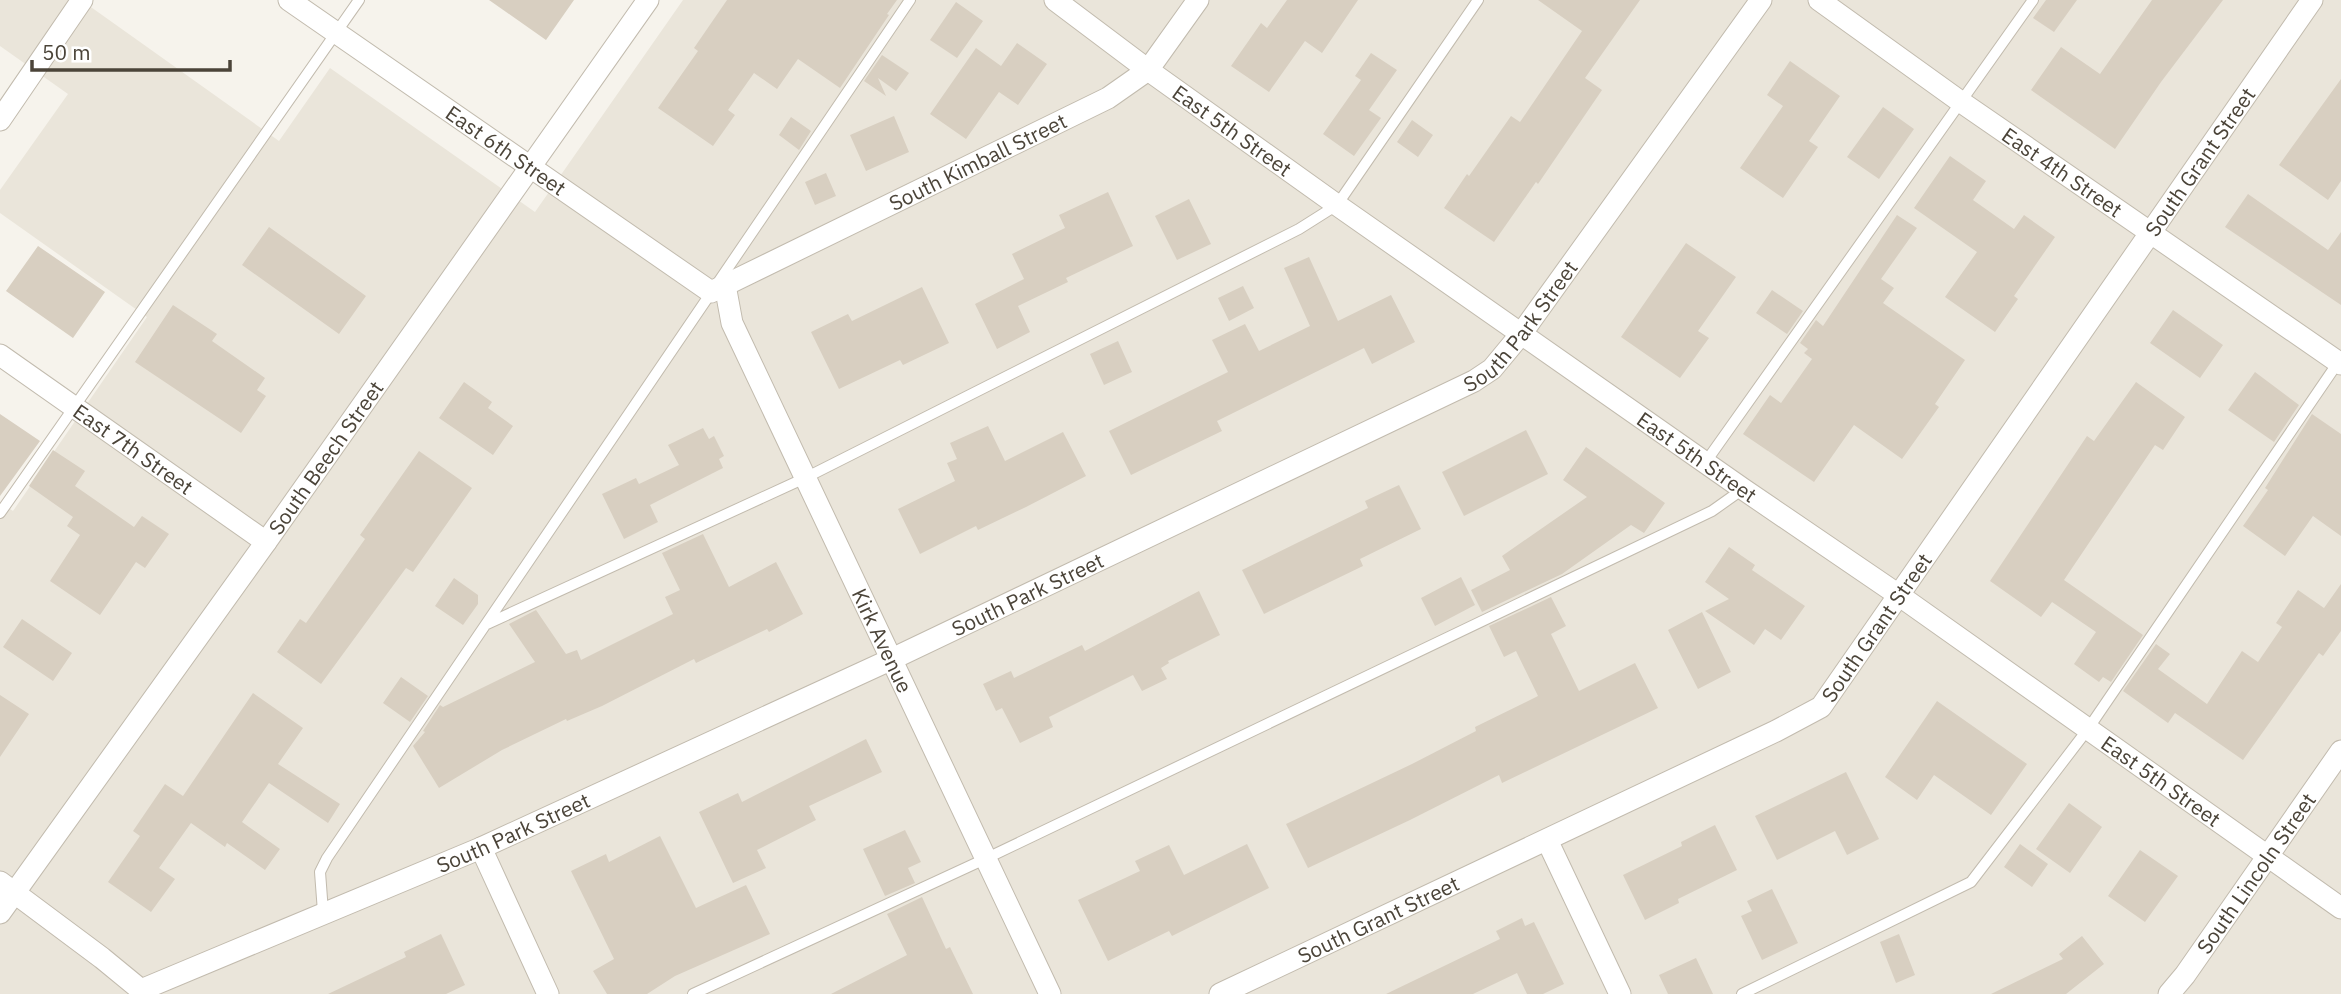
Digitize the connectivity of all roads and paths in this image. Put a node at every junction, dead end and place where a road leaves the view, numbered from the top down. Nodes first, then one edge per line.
1 (82, 0) edge
2 (289, 0) edge
3 (359, 0) edge
4 (648, 0) edge
5 (911, 0) edge
6 (1055, 0) edge
7 (1198, 0) edge
8 (1479, 0) edge
9 (1761, 0) edge
10 (1819, 0) edge
11 (2033, 0) edge
12 (2312, 0) edge
13 (335, 32) junction
14 (1148, 70) junction
15 (1961, 102) junction
16 (0, 121) edge
17 (529, 167) junction
18 (1337, 205) junction
19 (2150, 232) junction
20 (718, 289) junction
21 (1521, 334) junction
22 (0, 355) edge
23 (2340, 361) edge
24 (75, 406) junction
25 (1706, 463) junction
26 (805, 478) junction
27 (1743, 489) junction
28 (0, 513) edge
29 (266, 542) junction
30 (1900, 596) junction
31 (487, 624) junction
32 (892, 659) junction
33 (2088, 729) junction
34 (2341, 751) edge
35 (1547, 840) junction
36 (481, 848) junction
37 (2267, 856) junction
38 (985, 859) junction
39 (7, 887) edge
40 (2341, 908) edge
41 (323, 912) junction
42 (0, 913) edge
43 (141, 992) edge
44 (548, 994) edge
45 (693, 994) edge
46 (1050, 994) edge
47 (1220, 994) edge
48 (1620, 994) edge
49 (1742, 994) edge
50 (2169, 994) edge

1 - 16 street
2 - 13 street, East 6th Street
3 - 13 lane
4 - 17 street, South Beech Street
5 - 20 lane
6 - 14 street, East 5th Street
7 - 14 street, South Kimball Street
8 - 18 lane
9 - 21 street, South Park Street
10 - 15 street, East 4th Street
11 - 15 lane
12 - 19 street, South Grant Street
13 - 17 street, East 6th Street
13 - 24 lane
14 - 18 street, East 5th Street
14 - 20 street, South Kimball Street
15 - 19 street, East 4th Street
15 - 25 lane
17 - 20 street, East 6th Street
17 - 29 street, South Beech Street
18 - 21 street, East 5th Street
18 - 26 lane
19 - 23 street, East 4th Street
19 - 30 street, South Grant Street
20 - 26 street, Kirk Avenue
20 - 31 lane
21 - 25 street, East 5th Street
21 - 32 street, South Park Street
22 - 24 street, East 7th Street
23 - 33 lane
24 - 28 lane
24 - 29 street, East 7th Street
25 - 27 street, East 5th Street
26 - 31 lane
26 - 32 street, Kirk Avenue
27 - 30 street, East 5th Street
27 - 38 lane
29 - 39 street, South Beech Street
30 - 33 street, East 5th Street
30 - 35 street, South Grant Street
31 - 41 lane
32 - 36 street, South Park Street
32 - 38 street, Kirk Avenue
33 - 37 street, East 5th Street
33 - 49 lane
34 - 37 street, South Lincoln Street
35 - 47 street, South Grant Street
35 - 48 street
36 - 41 street, South Park Street
36 - 44 street
37 - 40 street, East 5th Street
37 - 50 street, South Lincoln Street
38 - 45 lane
38 - 46 street, Kirk Avenue
39 - 42 street, South Beech Street
39 - 43 street
41 - 43 street, South Park Street

